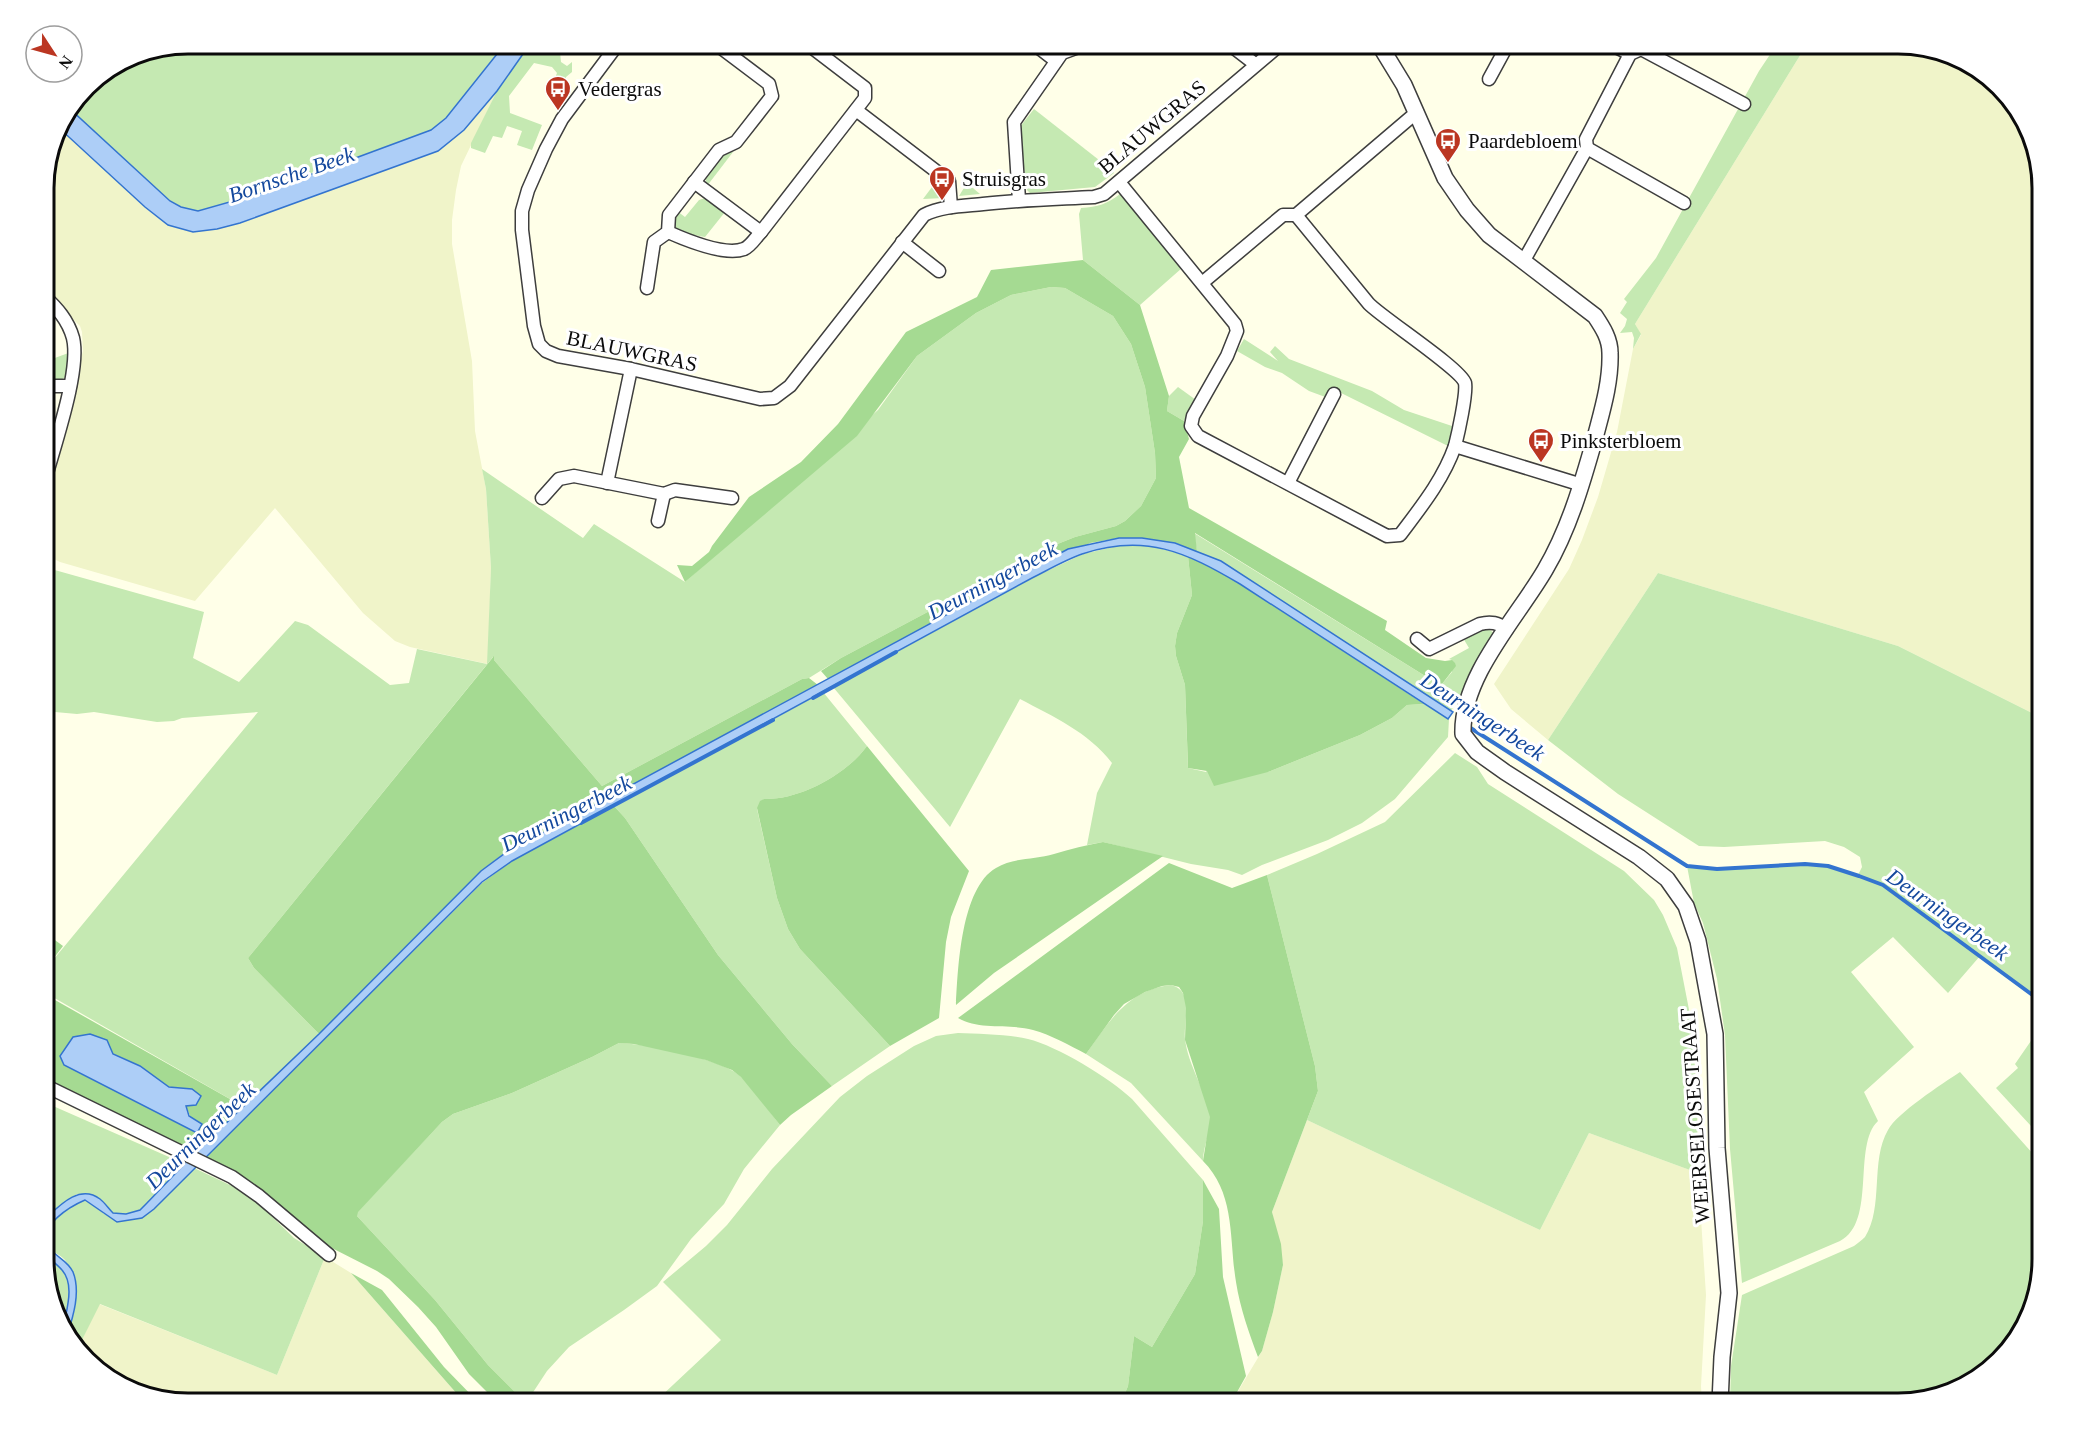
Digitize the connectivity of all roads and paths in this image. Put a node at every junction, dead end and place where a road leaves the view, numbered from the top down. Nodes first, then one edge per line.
1 (611, 54) edge
2 (729, 54) edge
3 (821, 54) edge
4 (1047, 54) edge
5 (1061, 54) edge
6 (1243, 54) edge
7 (1268, 54) edge
8 (1386, 54) edge
9 (1503, 54) edge
10 (1635, 54) edge
11 (1648, 54) edge
12 (1056, 61) junction
13 (1255, 64) junction
14 (1489, 80) dead end
15 (1744, 104) dead end
16 (856, 110) junction
17 (1417, 112) junction
18 (1587, 148) junction
19 (694, 182) junction
20 (1119, 182) junction
21 (1019, 200) junction
22 (1684, 203) dead end
23 (951, 207) junction
24 (1296, 215) junction
25 (668, 232) junction
26 (761, 232) junction
27 (902, 242) junction
28 (1523, 262) junction
29 (939, 271) dead end
30 (1202, 283) junction
31 (647, 288) dead end
32 (54, 306) edge
33 (631, 369) junction
34 (54, 386) edge
35 (70, 386) junction
36 (1334, 394) dead end
37 (54, 446) edge
38 (1455, 446) junction
39 (607, 483) junction
40 (1288, 483) junction
41 (1582, 485) junction
42 (664, 494) junction
43 (542, 498) dead end
44 (732, 498) dead end
45 (658, 521) dead end
46 (1507, 629) junction
47 (1417, 639) dead end
48 (54, 1090) edge
49 (329, 1255) dead end
50 (1720, 1393) edge

1 - 33 street, BLAUWGRAS
2 - 19 street
3 - 16 street
4 - 12 street
5 - 12 street
6 - 13 street
7 - 13 street, BLAUWGRAS
8 - 17 street, WEERSELOSESTRAAT
9 - 14 street
10 - 18 street
11 - 15 street
12 - 21 street
13 - 20 street, BLAUWGRAS
16 - 23 street
16 - 26 street
17 - 24 street
17 - 28 street, WEERSELOSESTRAAT
18 - 22 street
18 - 28 street
19 - 25 street
19 - 26 street
20 - 21 street, BLAUWGRAS
20 - 30 street
21 - 23 street, BLAUWGRAS
23 - 27 street, BLAUWGRAS
24 - 30 street
24 - 38 street
25 - 26 street
25 - 31 street
27 - 29 street
27 - 33 street, BLAUWGRAS
28 - 41 street, WEERSELOSESTRAAT
30 - 40 street
32 - 35 street
33 - 39 street
34 - 35 street
35 - 37 street
36 - 40 street
38 - 40 street
38 - 41 street
39 - 42 street
39 - 43 street
41 - 46 street, WEERSELOSESTRAAT
42 - 44 street
42 - 45 street
46 - 47 street
46 - 50 street, WEERSELOSESTRAAT
48 - 49 street

